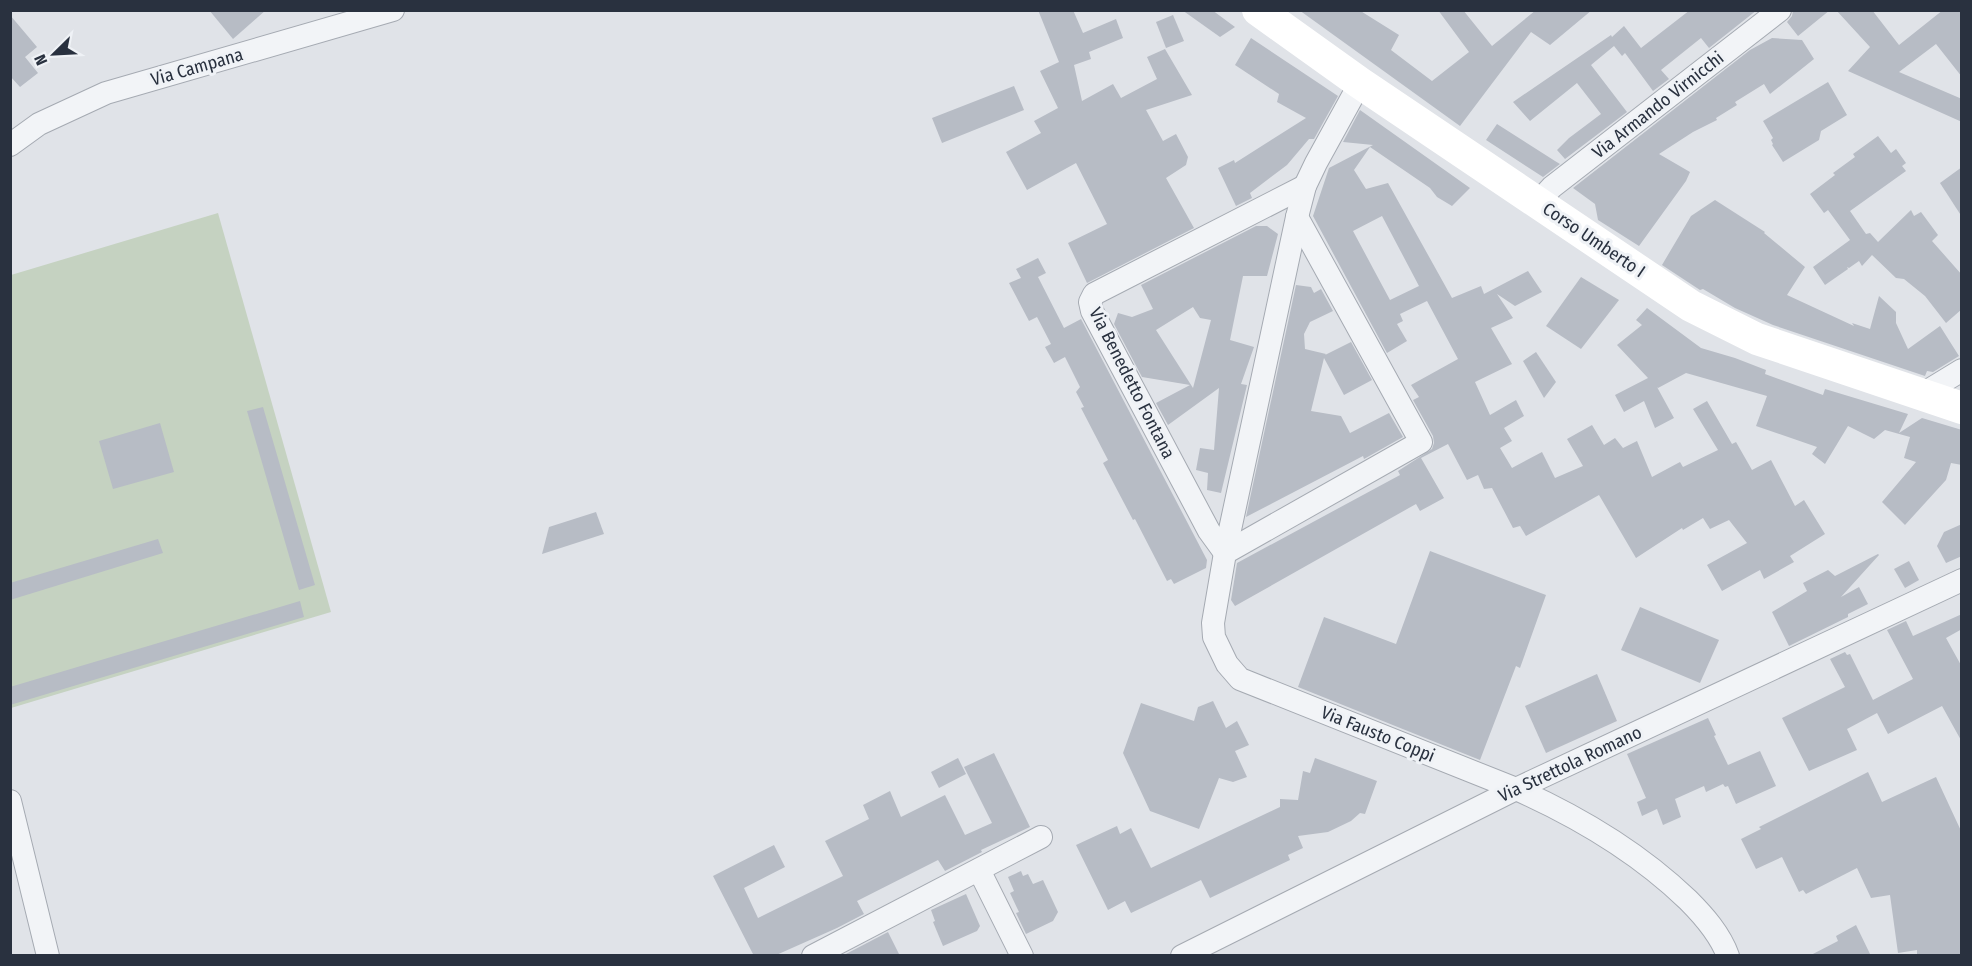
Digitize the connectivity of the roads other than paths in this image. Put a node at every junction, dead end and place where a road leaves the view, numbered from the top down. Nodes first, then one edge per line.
1 (393, 10) edge
2 (1258, 10) edge
3 (1780, 10) edge
4 (1360, 83) junction
5 (10, 145) edge
6 (1305, 186) junction
7 (1538, 202) junction
8 (1297, 217) junction
9 (1962, 370) edge
10 (1921, 395) junction
11 (1962, 408) edge
12 (1225, 553) junction
13 (1962, 580) edge
14 (1516, 789) junction
15 (10, 801) edge
16 (1041, 837) dead end
17 (979, 870) junction
18 (48, 956) edge
19 (813, 956) edge
20 (1022, 956) edge
21 (1182, 956) edge
22 (1728, 956) edge

1 - 5 street, Via Campana
2 - 4 main road, Corso Umberto I
3 - 7 street, Via Armando Virnicchi
4 - 6 street
4 - 7 main road, Corso Umberto I
6 - 8 street
6 - 12 street, Via Benedetto Fontana
7 - 10 main road, Corso Umberto I
8 - 12 street
8 - 12 street
9 - 10 street
10 - 11 main road, Corso Umberto I
12 - 14 street, Via Fausto Coppi
13 - 14 street, Via Strettola Romano
14 - 21 street, Via Strettola Romano
14 - 22 street, Via Fausto Coppi
15 - 18 street
16 - 17 street
17 - 19 street
17 - 20 street

